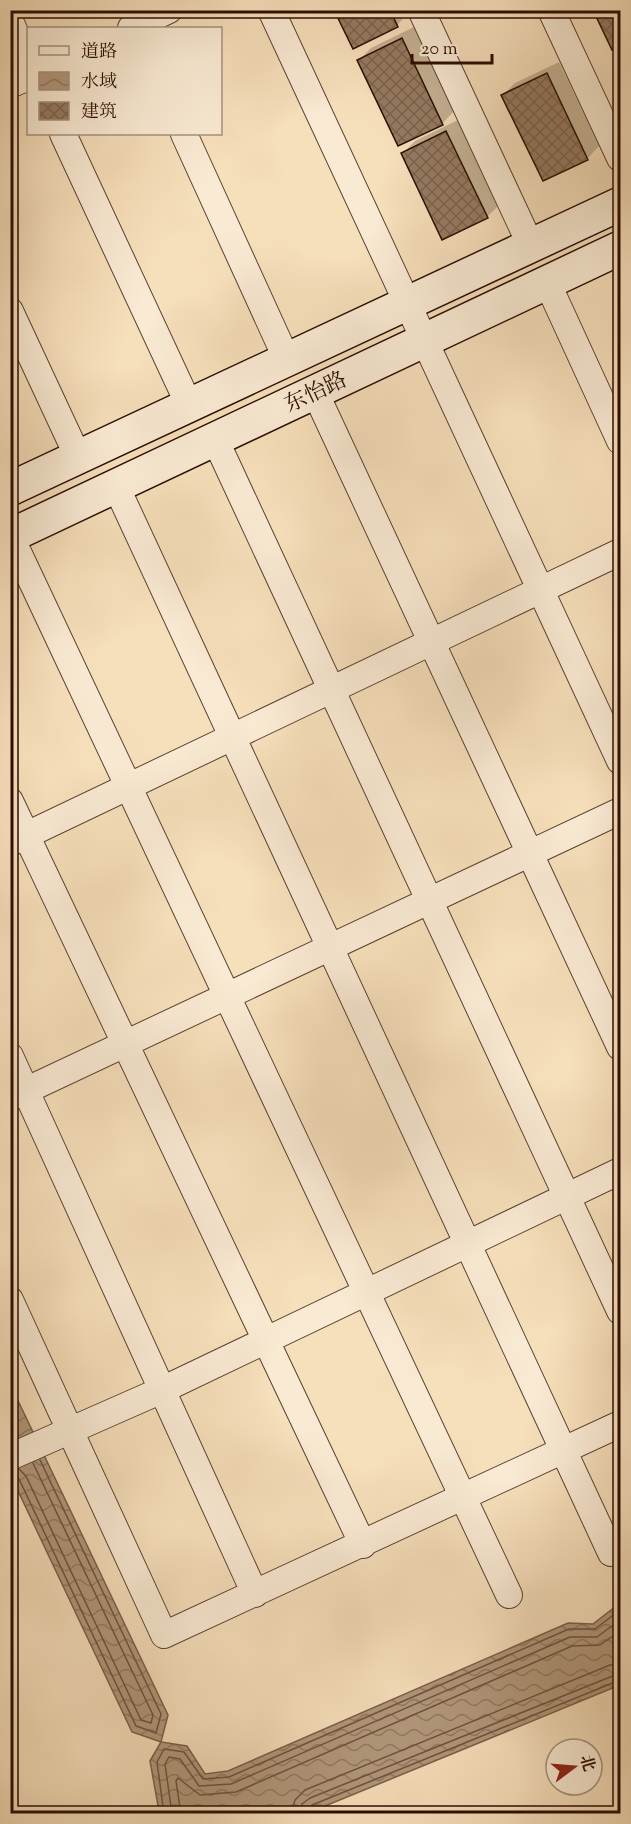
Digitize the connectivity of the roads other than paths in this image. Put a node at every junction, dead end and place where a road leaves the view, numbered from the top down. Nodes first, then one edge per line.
1 (169, 10) edge
2 (271, 10) edge
3 (421, 10) edge
4 (551, 10) edge
5 (10, 21) edge
6 (132, 24) edge
7 (27, 58) edge
8 (27, 77) edge
9 (10, 85) edge
10 (63, 135) edge
11 (184, 135) edge
12 (621, 158) edge
13 (621, 204) edge
14 (531, 246) junction
15 (621, 248) edge
16 (547, 282) junction
17 (408, 303) junction
18 (10, 311) edge
19 (424, 340) junction
20 (287, 360) junction
21 (315, 392) junction
22 (189, 405) junction
23 (215, 439) junction
24 (621, 441) edge
25 (78, 457) junction
26 (116, 486) junction
27 (10, 489) edge
28 (11, 536) edge
29 (621, 552) edge
30 (541, 590) junction
31 (432, 642) junction
32 (331, 690) junction
33 (233, 737) junction
34 (621, 761) edge
35 (129, 787) junction
36 (10, 801) edge
37 (621, 811) edge
38 (19, 839) edge
39 (530, 854) junction
40 (430, 901) junction
41 (331, 948) junction
42 (227, 996) junction
43 (126, 1044) junction
44 (621, 1047) edge
45 (10, 1056) edge
46 (18, 1095) edge
47 (621, 1171) edge
48 (567, 1197) junction
49 (468, 1244) junction
50 (366, 1293) junction
51 (10, 1300) edge
52 (621, 1311) edge
53 (266, 1341) junction
54 (162, 1390) junction
55 (621, 1424) edge
56 (60, 1436) junction
57 (564, 1451) junction
58 (10, 1457) edge
59 (463, 1498) junction
60 (363, 1545) junction
61 (612, 1553) dead end
62 (255, 1594) junction
63 (509, 1595) dead end

1 - 6 street
2 - 17 street
3 - 14 street
4 - 12 street
5 - 7 street
8 - 9 street
10 - 22 street
11 - 20 street
13 - 14 street, 东怡路
14 - 17 street, 东怡路
15 - 16 street, 东怡路
16 - 19 street, 东怡路
16 - 24 street
17 - 19 street
17 - 20 street, 东怡路
18 - 25 street
19 - 21 street, 东怡路
19 - 30 street
20 - 22 street, 东怡路
21 - 23 street, 东怡路
21 - 31 street
22 - 25 street, 东怡路
23 - 26 street, 东怡路
23 - 32 street
25 - 27 street, 东怡路
26 - 28 street, 东怡路
26 - 33 street
28 - 35 street
29 - 30 street
30 - 31 street
30 - 34 street
31 - 32 street
31 - 39 street
32 - 33 street
32 - 40 street
33 - 35 street
33 - 41 street
35 - 38 street
35 - 42 street
36 - 38 street
37 - 39 street
38 - 43 street
39 - 40 street
39 - 44 street
40 - 41 street
40 - 48 street
41 - 42 street
41 - 49 street
42 - 43 street
42 - 50 street
43 - 46 street
43 - 53 street
45 - 46 street
46 - 54 street
47 - 48 street
48 - 49 street
48 - 52 street
49 - 50 street
49 - 57 street
50 - 53 street
50 - 59 street
51 - 56 street
53 - 54 street
53 - 60 street
54 - 56 street
54 - 62 street
55 - 57 street
56 - 58 street
56 - 62 street
57 - 59 street
57 - 61 street
59 - 60 street
59 - 63 street
60 - 62 street

